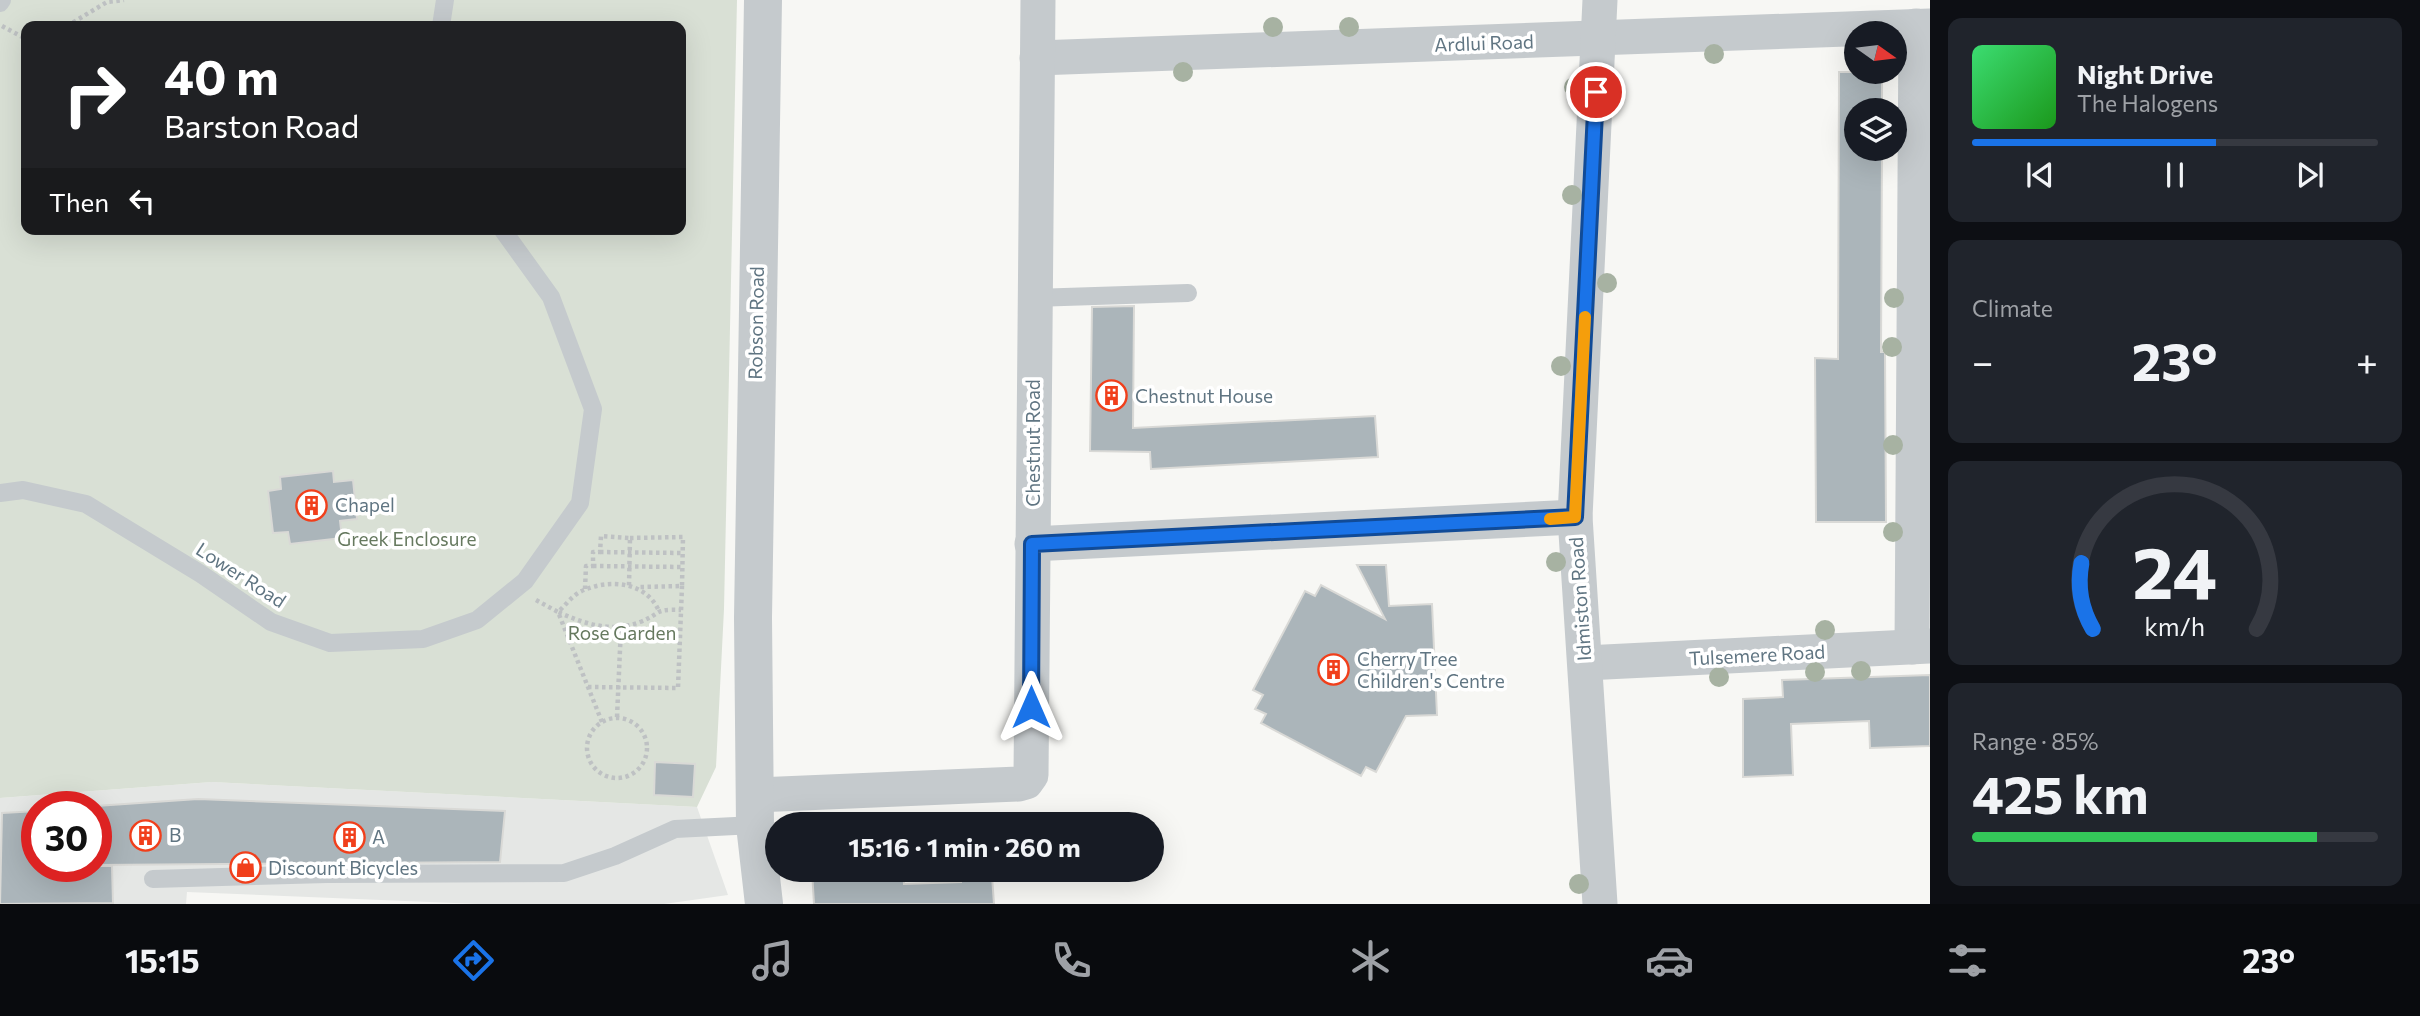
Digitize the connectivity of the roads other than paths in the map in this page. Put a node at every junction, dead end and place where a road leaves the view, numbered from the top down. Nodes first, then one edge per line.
1 (445, 0) edge
2 (763, 0) edge
3 (1038, 0) edge
4 (1600, 0) edge
5 (442, 21) edge
6 (1923, 26) edge
7 (1598, 40) junction
8 (1037, 58) junction
9 (1923, 170) edge
10 (506, 235) edge
11 (1188, 293) dead end
12 (1033, 298) junction
13 (1922, 409) edge
14 (0, 493) edge
15 (1575, 517) junction
16 (1032, 544) junction
17 (1921, 647) edge
18 (1585, 663) junction
19 (756, 810) junction
20 (153, 879) dead end
21 (764, 904) edge
22 (1600, 904) edge

1 - 5 lane
2 - 19 street, Robson Road
3 - 8 street, Chestnut Road
4 - 7 street, Idmiston Road
6 - 7 street, Ardlui Road
6 - 9 street
7 - 8 street, Ardlui Road
7 - 15 street, Idmiston Road
8 - 12 street, Chestnut Road
9 - 13 street
10 - 14 lane, Lower Road
11 - 12 lane
12 - 16 street, Chestnut Road
13 - 17 street
15 - 16 street
15 - 18 street, Idmiston Road
16 - 19 street, Chestnut Road
17 - 18 street, Tulsemere Road
18 - 22 street, Idmiston Road
19 - 20 lane
19 - 21 street, Robson Road

